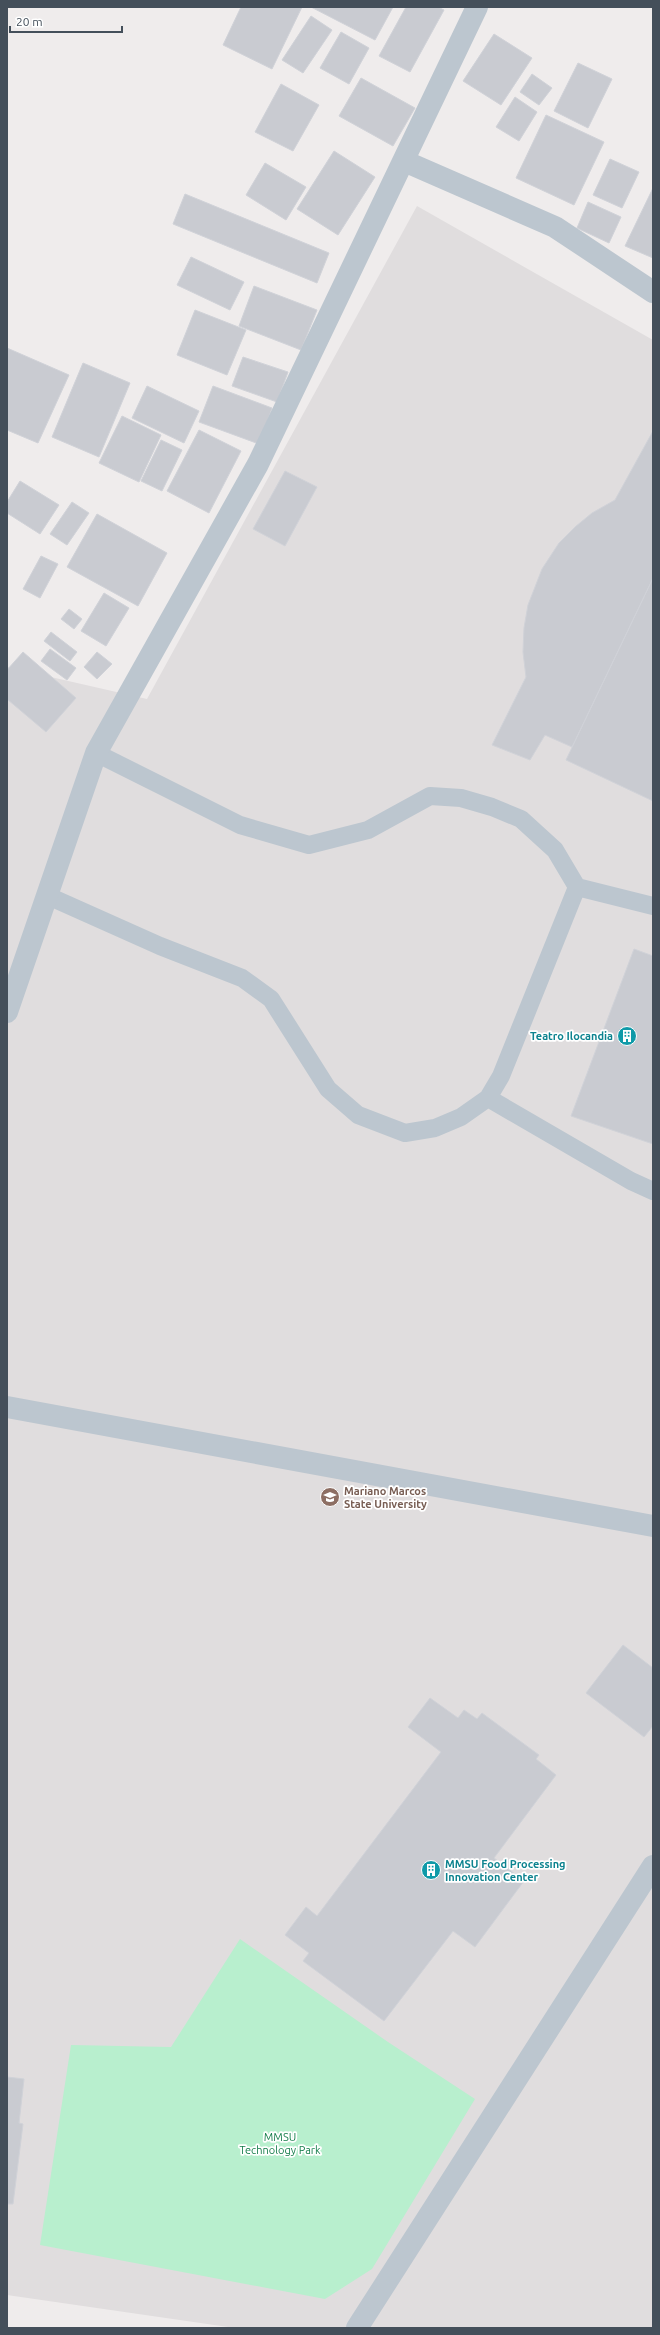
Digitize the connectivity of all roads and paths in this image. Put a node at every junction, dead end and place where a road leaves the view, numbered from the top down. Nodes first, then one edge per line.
1 (477, 7) edge
2 (404, 161) junction
3 (653, 292) edge
4 (96, 753) junction
5 (577, 887) junction
6 (48, 896) junction
7 (653, 906) edge
8 (7, 1012) edge
9 (488, 1098) junction
10 (653, 1191) edge
11 (7, 1407) edge
12 (653, 1526) edge
13 (653, 1866) edge
14 (357, 2328) edge

1 - 2 street
2 - 3 street
2 - 4 street
4 - 5 lane
4 - 6 street
5 - 7 lane
5 - 9 lane
6 - 8 street
6 - 9 lane
9 - 10 lane
11 - 12 street
13 - 14 street

